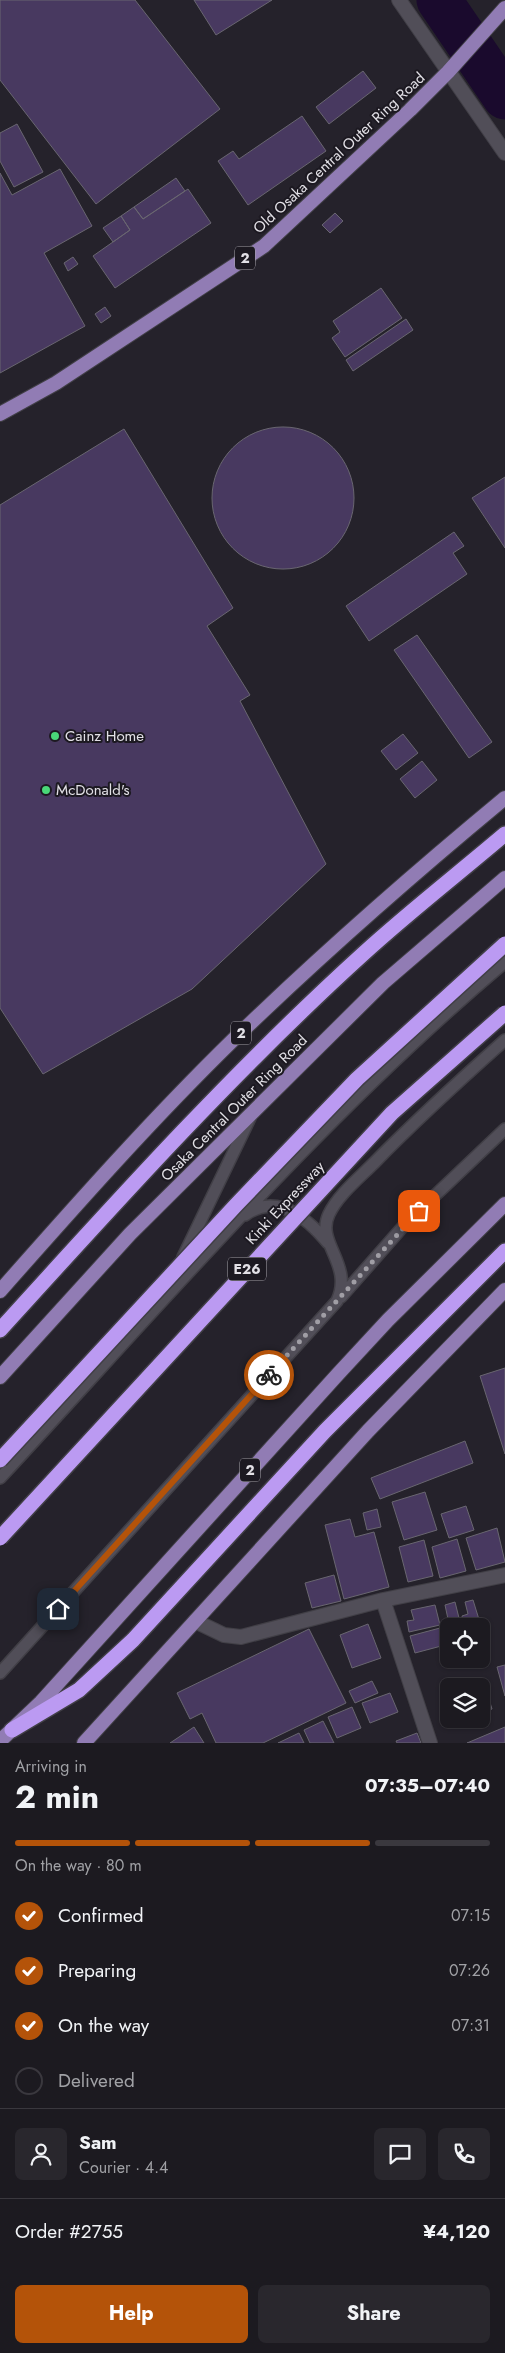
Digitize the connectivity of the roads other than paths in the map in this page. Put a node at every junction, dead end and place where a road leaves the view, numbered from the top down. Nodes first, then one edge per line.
1 (399, 0) edge
2 (505, 8) edge
3 (448, 72) junction
4 (505, 153) edge
5 (0, 414) edge
6 (505, 798) edge
7 (505, 834) edge
8 (505, 878) edge
9 (505, 944) edge
10 (505, 962) edge
11 (505, 1013) edge
12 (505, 1040) edge
13 (252, 1113) junction
14 (505, 1129) edge
15 (505, 1204) edge
16 (231, 1224) junction
17 (330, 1244) junction
18 (505, 1251) edge
19 (505, 1290) edge
20 (0, 1291) edge
21 (165, 1295) junction
22 (337, 1301) junction
23 (0, 1330) edge
24 (0, 1377) edge
25 (47, 1426) junction
26 (0, 1449) edge
27 (0, 1460) edge
28 (0, 1478) edge
29 (0, 1538) edge
30 (505, 1575) edge
31 (383, 1600) junction
32 (195, 1621) junction
33 (0, 1672) edge
34 (12, 1730) junction
35 (0, 1742) edge
36 (84, 1743) edge
37 (430, 1743) edge

1 - 3 street
2 - 3 main road, Old Osaka Central Outer Ring Road / 2
3 - 4 street
3 - 5 main road, Old Osaka Central Outer Ring Road / 2
6 - 20 main road, 2
7 - 23 highway
8 - 13 main road, Osaka Central Outer Ring Road
9 - 27 highway, bridge
10 - 16 lane
11 - 29 highway, Kinki Expressway / E26, bridge
12 - 17 lane
13 - 21 lane
13 - 24 main road, Osaka Central Outer Ring Road
14 - 22 lane
15 - 34 main road, 2
16 - 17 lane
16 - 21 lane
17 - 22 lane
18 - 34 highway
19 - 32 main road
21 - 25 lane
22 - 33 lane
25 - 26 lane
25 - 28 lane
30 - 31 street
31 - 32 street
31 - 37 street
32 - 36 main road
34 - 35 main road, 2

